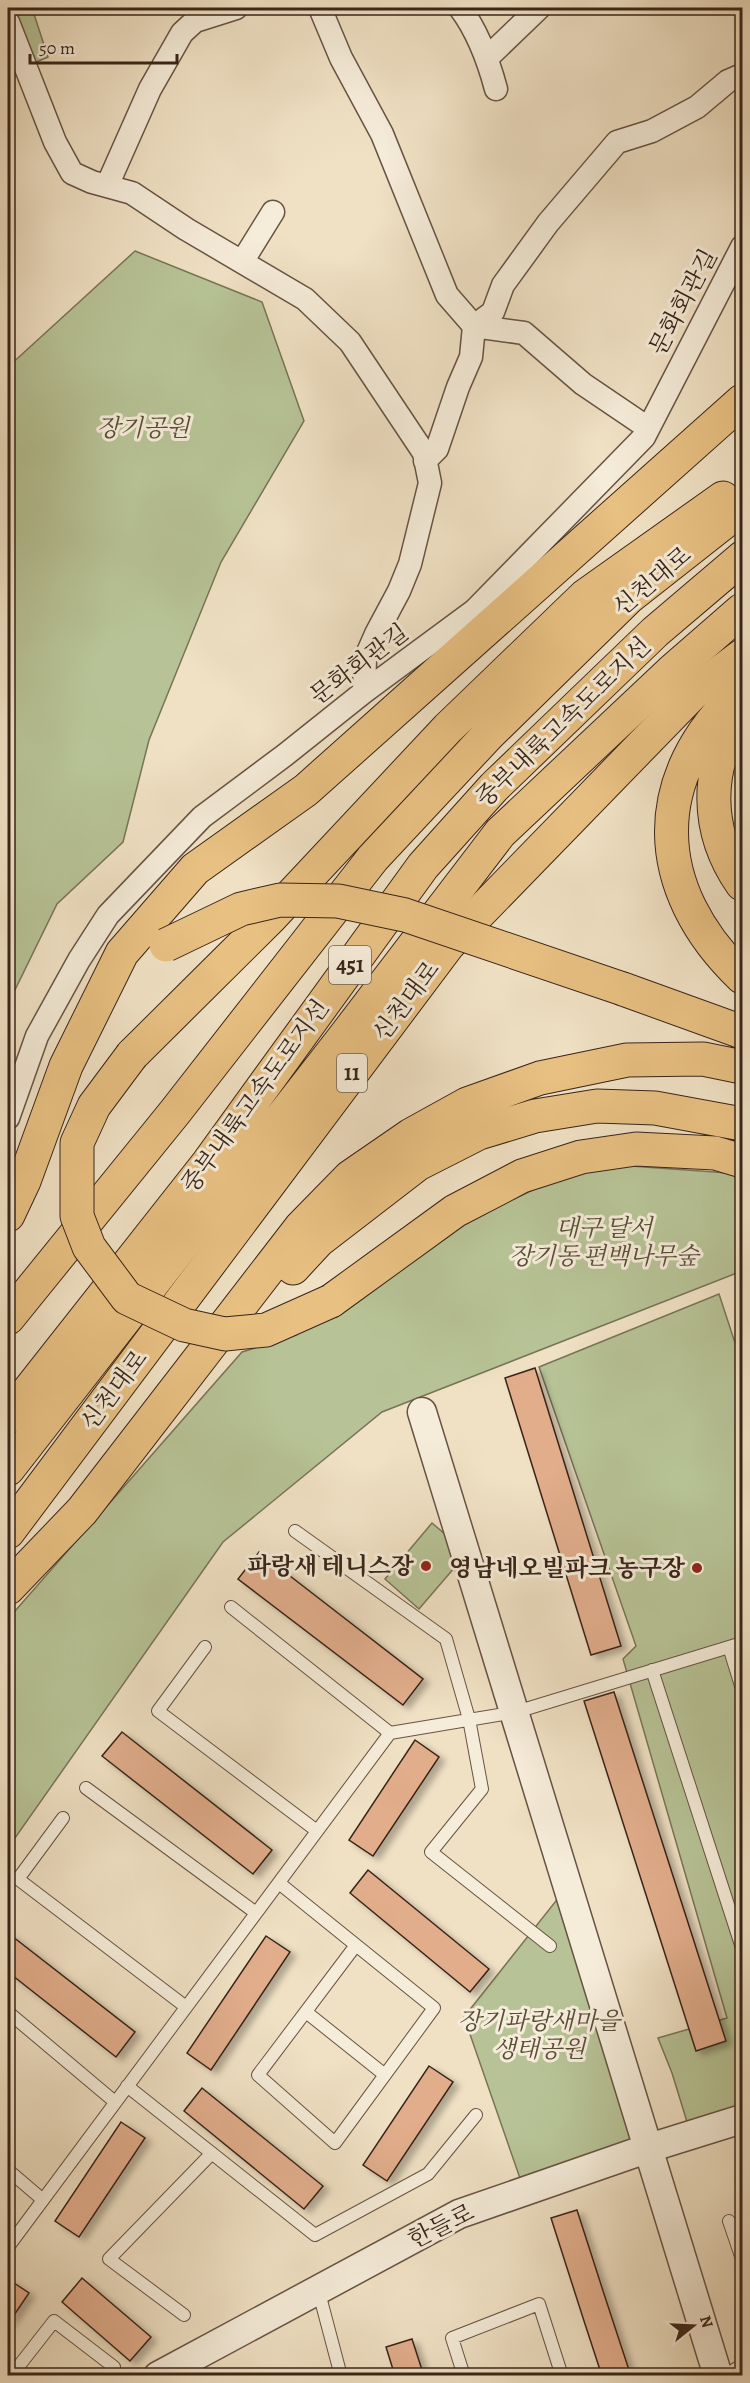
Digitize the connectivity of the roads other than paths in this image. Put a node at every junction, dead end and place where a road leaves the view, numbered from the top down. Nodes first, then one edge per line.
1 (236, 8) edge
2 (320, 8) edge
3 (460, 8) edge
4 (539, 8) edge
5 (185, 17) edge
6 (8, 22) edge
7 (487, 58) junction
8 (742, 75) edge
9 (496, 89) dead end
10 (107, 186) junction
11 (273, 212) dead end
12 (742, 247) edge
13 (242, 262) junction
14 (474, 326) junction
15 (742, 401) edge
16 (648, 428) junction
17 (425, 461) junction
18 (742, 485) edge
19 (742, 508) edge
20 (742, 558) edge
21 (742, 610) edge
22 (742, 656) edge
23 (742, 690) edge
24 (364, 692) junction
25 (742, 716) edge
26 (742, 884) edge
27 (742, 976) edge
28 (742, 1032) edge
29 (66, 1066) junction
30 (742, 1067) edge
31 (8, 1118) edge
32 (742, 1124) edge
33 (742, 1161) edge
34 (8, 1215) edge
35 (8, 1318) edge
36 (166, 1402) junction
37 (422, 1412) dead end
38 (8, 1417) edge
39 (8, 1469) edge
40 (295, 1531) dead end
41 (8, 1532) edge
42 (8, 1588) edge
43 (231, 1607) dead end
44 (742, 1643) edge
45 (205, 1647) dead end
46 (729, 1647) junction
47 (652, 1670) junction
48 (742, 1689) edge
49 (516, 1712) junction
50 (469, 1719) junction
51 (390, 1733) junction
52 (86, 1788) dead end
53 (63, 1818) dead end
54 (317, 1831) junction
55 (279, 1883) junction
56 (256, 1913) junction
57 (356, 1945) junction
58 (550, 1946) dead end
59 (742, 1948) edge
60 (186, 2007) junction
61 (8, 2012) edge
62 (306, 2012) junction
63 (385, 2075) junction
64 (127, 2086) junction
65 (115, 2102) junction
66 (476, 2115) dead end
67 (742, 2119) edge
68 (648, 2148) junction
69 (212, 2153) junction
70 (8, 2170) edge
71 (43, 2200) junction
72 (729, 2221) dead end
73 (8, 2247) edge
74 (742, 2259) edge
75 (318, 2289) junction
76 (184, 2314) dead end
77 (742, 2365) edge
78 (114, 2367) dead end
79 (12, 2376) edge
80 (158, 2376) edge
81 (341, 2376) edge
82 (464, 2376) edge
83 (562, 2376) edge
84 (718, 2376) edge
85 (724, 2376) edge

1 - 5 street
2 - 14 street
3 - 7 street
4 - 7 street
5 - 10 street
6 - 10 street
7 - 9 street
8 - 14 street
10 - 13 street
11 - 13 street
12 - 16 street, 문화회관길
13 - 17 street
14 - 16 street
14 - 17 street
15 - 29 highway
16 - 24 street, 문화회관길
17 - 24 street
18 - 33 highway, bridge
19 - 35 highway, 신천대로
20 - 38 highway, 중부내륙고속도로지선 / 451
21 - 39 highway, 중부내륙고속도로지선 / 451
22 - 41 highway, 신천대로 / 11
23 - 27 highway
24 - 31 street, 문화회관길
25 - 26 highway
28 - 29 highway, bridge
29 - 34 highway
30 - 36 highway
32 - 36 highway
36 - 42 highway
37 - 49 street
40 - 50 lane
43 - 51 lane
44 - 46 lane
45 - 54 lane
46 - 47 lane
46 - 48 lane
47 - 49 lane
47 - 59 lane
49 - 50 lane
49 - 68 street
50 - 51 lane
50 - 58 lane
51 - 54 lane
52 - 56 lane
53 - 60 lane
54 - 55 lane
55 - 56 lane
55 - 57 lane
56 - 60 lane
57 - 62 lane
57 - 63 lane
60 - 64 lane
61 - 65 lane
62 - 63 lane
62 - 63 lane
64 - 65 lane
64 - 69 lane
65 - 71 lane
66 - 69 lane
67 - 68 street, 한들로
68 - 75 street, 한들로
68 - 84 street
69 - 76 lane
70 - 71 lane
71 - 73 lane
72 - 74 lane
75 - 80 street, 한들로
75 - 81 lane
77 - 85 lane
78 - 79 lane
82 - 83 lane

